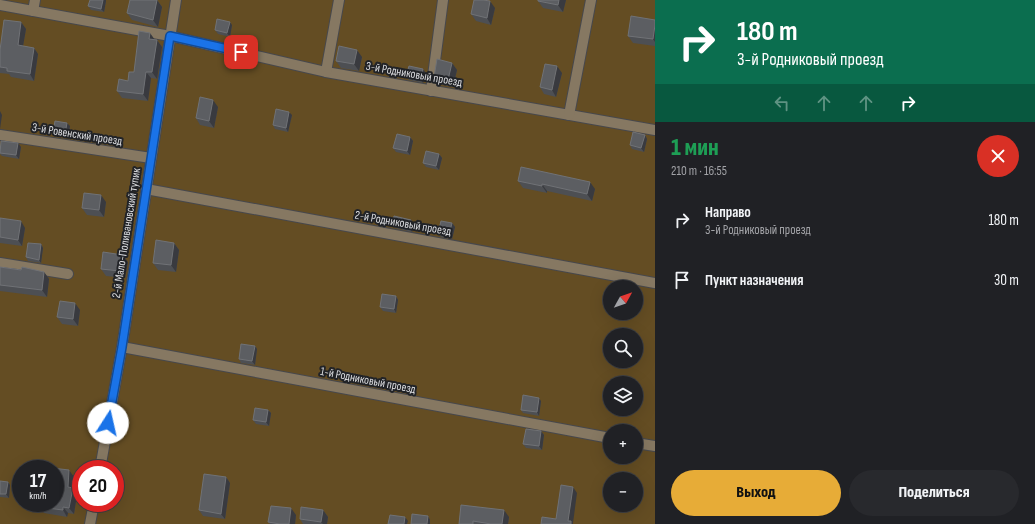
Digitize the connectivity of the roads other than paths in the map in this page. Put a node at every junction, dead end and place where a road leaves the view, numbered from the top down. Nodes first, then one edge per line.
1 (35, 0) edge
2 (176, 0) edge
3 (339, 0) edge
4 (444, 0) edge
5 (591, 0) edge
6 (0, 5) edge
7 (33, 11) junction
8 (170, 36) junction
9 (326, 72) junction
10 (431, 91) junction
11 (569, 115) junction
12 (655, 130) edge
13 (0, 135) edge
14 (151, 158) junction
15 (146, 189) junction
16 (0, 263) edge
17 (68, 274) dead end
18 (655, 283) edge
19 (122, 347) junction
20 (603, 437) edge
21 (643, 444) edge
22 (655, 446) edge
23 (102, 460) edge
24 (92, 512) edge
25 (90, 524) edge

1 - 7 lane
2 - 8 lane, 2-й Мало-Поливановский тупик
3 - 9 lane
4 - 10 lane
5 - 11 lane
6 - 7 lane, 3-й Родниковый проезд
7 - 8 lane, 3-й Родниковый проезд
8 - 9 lane, 3-й Родниковый проезд
8 - 14 lane, 2-й Мало-Поливановский тупик
9 - 10 lane, 3-й Родниковый проезд
10 - 11 lane, 3-й Родниковый проезд
11 - 12 lane, 3-й Родниковый проезд
13 - 14 lane, 3-й Ровенский проезд
14 - 15 lane, 2-й Мало-Поливановский тупик
15 - 18 lane, 2-й Родниковый проезд
15 - 19 lane, 2-й Мало-Поливановский тупик
16 - 17 lane
19 - 20 lane, 1-й Родниковый проезд
19 - 23 lane, 2-й Мало-Поливановский тупик
21 - 22 lane
24 - 25 lane

